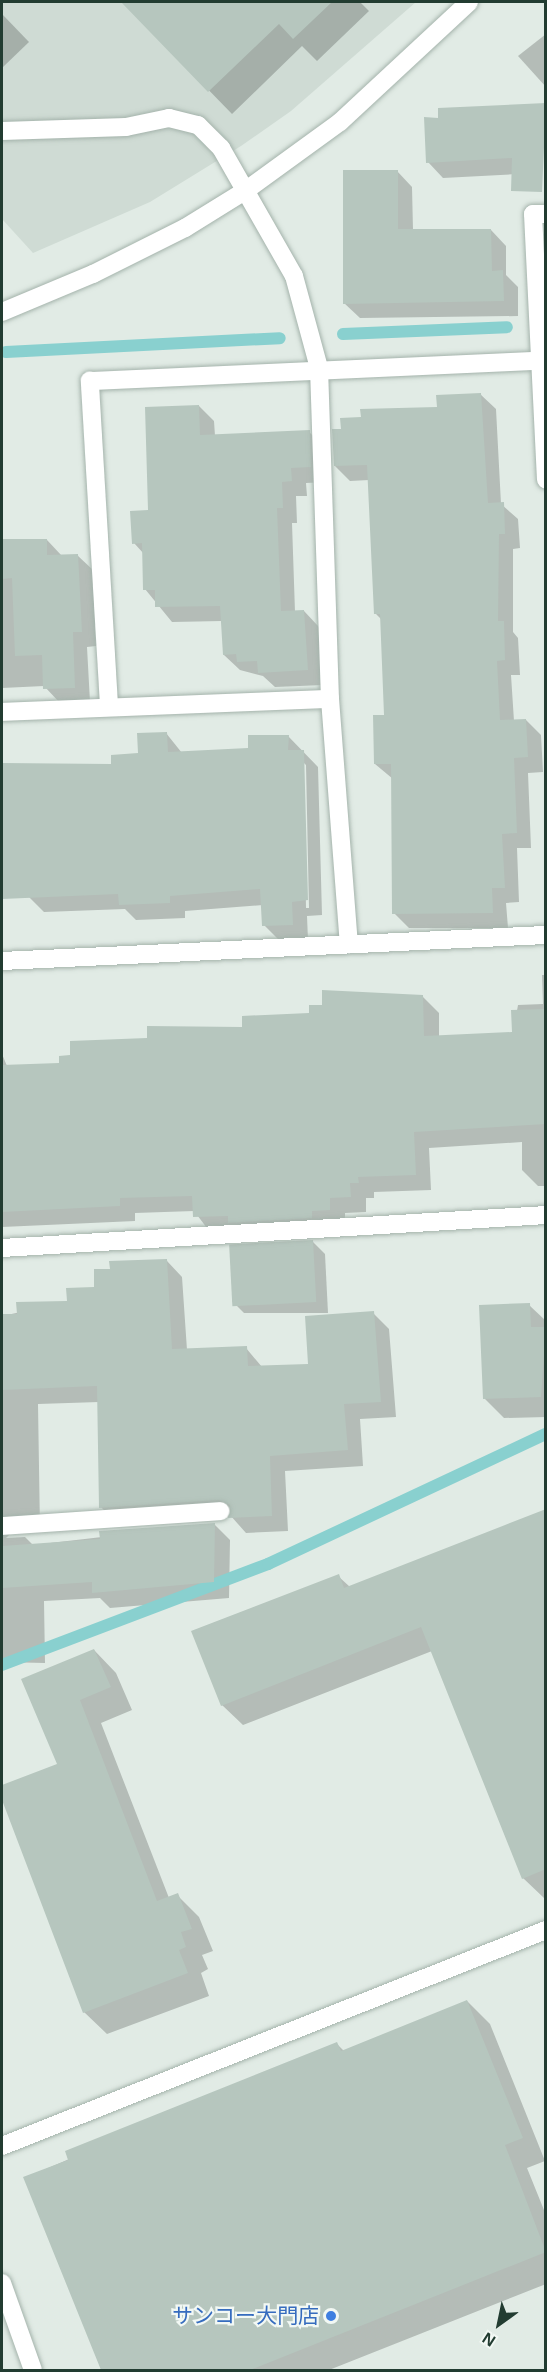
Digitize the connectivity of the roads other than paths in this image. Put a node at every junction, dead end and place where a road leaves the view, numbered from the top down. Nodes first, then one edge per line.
1 (469, 2) edge
2 (2, 131) edge
3 (245, 191) junction
4 (546, 214) edge
5 (2, 312) edge
6 (542, 361) edge
7 (319, 368) junction
8 (546, 480) edge
9 (330, 699) junction
10 (109, 705) junction
11 (2, 712) edge
12 (546, 934) edge
13 (349, 944) junction
14 (2, 961) edge
15 (546, 1215) edge
16 (2, 1248) edge
17 (220, 1511) dead end
18 (2, 1526) edge
19 (546, 1930) edge
20 (2, 2146) edge
21 (2, 2283) edge
22 (33, 2370) edge

1 - 3 street
2 - 3 street
3 - 5 street
3 - 7 street
4 - 6 street
6 - 7 street
6 - 8 street
7 - 9 street
7 - 10 street
9 - 10 street
9 - 13 street
10 - 11 street
12 - 13 street
13 - 14 street
15 - 16 street
17 - 18 street
19 - 20 street
21 - 22 street

